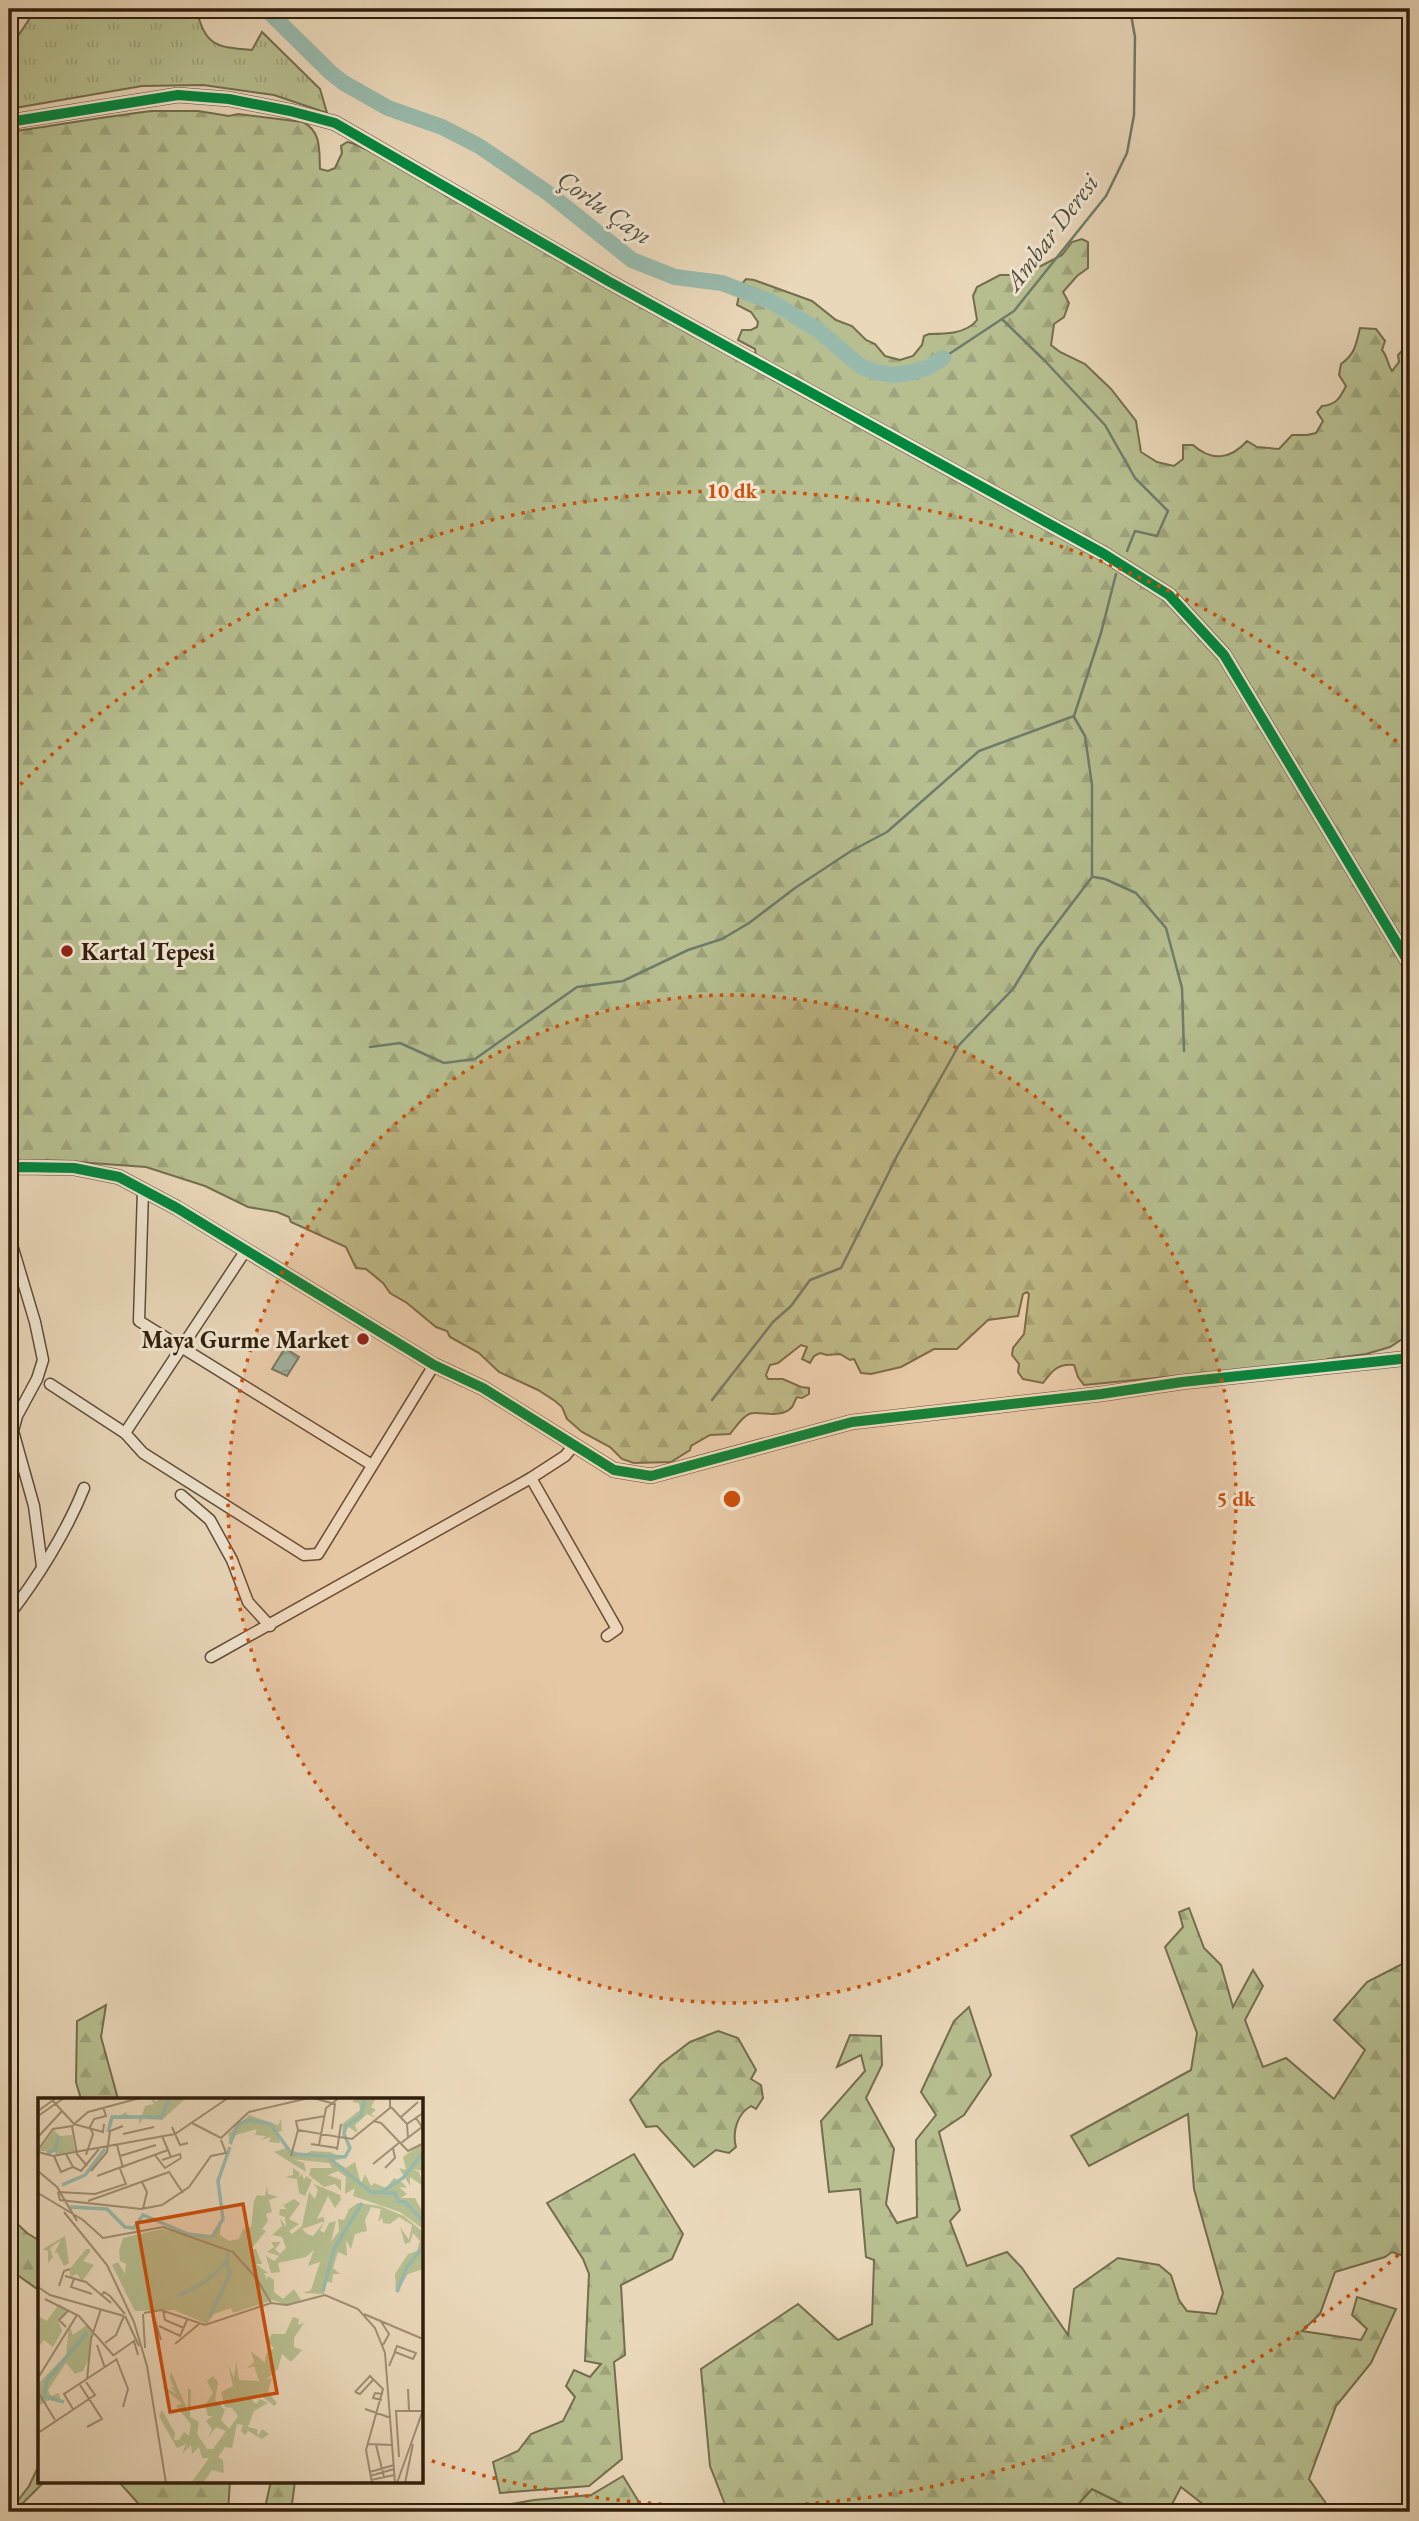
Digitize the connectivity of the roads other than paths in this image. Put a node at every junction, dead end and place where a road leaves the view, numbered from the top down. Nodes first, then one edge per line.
1 (9, 122) edge
2 (1410, 965) edge
3 (9, 1168) edge
4 (143, 1190) junction
5 (9, 1235) edge
6 (246, 1250) junction
7 (183, 1348) junction
8 (1410, 1359) edge
9 (434, 1365) junction
10 (50, 1384) dead end
11 (125, 1433) junction
12 (575, 1444) junction
13 (372, 1465) junction
14 (531, 1478) junction
15 (84, 1488) dead end
16 (181, 1495) dead end
17 (42, 1566) junction
18 (9, 1615) edge
19 (270, 1626) junction
20 (607, 1636) dead end
21 (212, 1657) dead end

1 - 2 street
3 - 4 street
4 - 6 street
4 - 7 street
5 - 17 street
6 - 7 street
6 - 9 street
7 - 11 street
7 - 13 street
8 - 12 street
9 - 12 street
9 - 13 street
10 - 11 street
11 - 13 street
12 - 14 street
14 - 19 street
14 - 20 street
15 - 17 street
16 - 19 street
17 - 18 street
19 - 21 street

